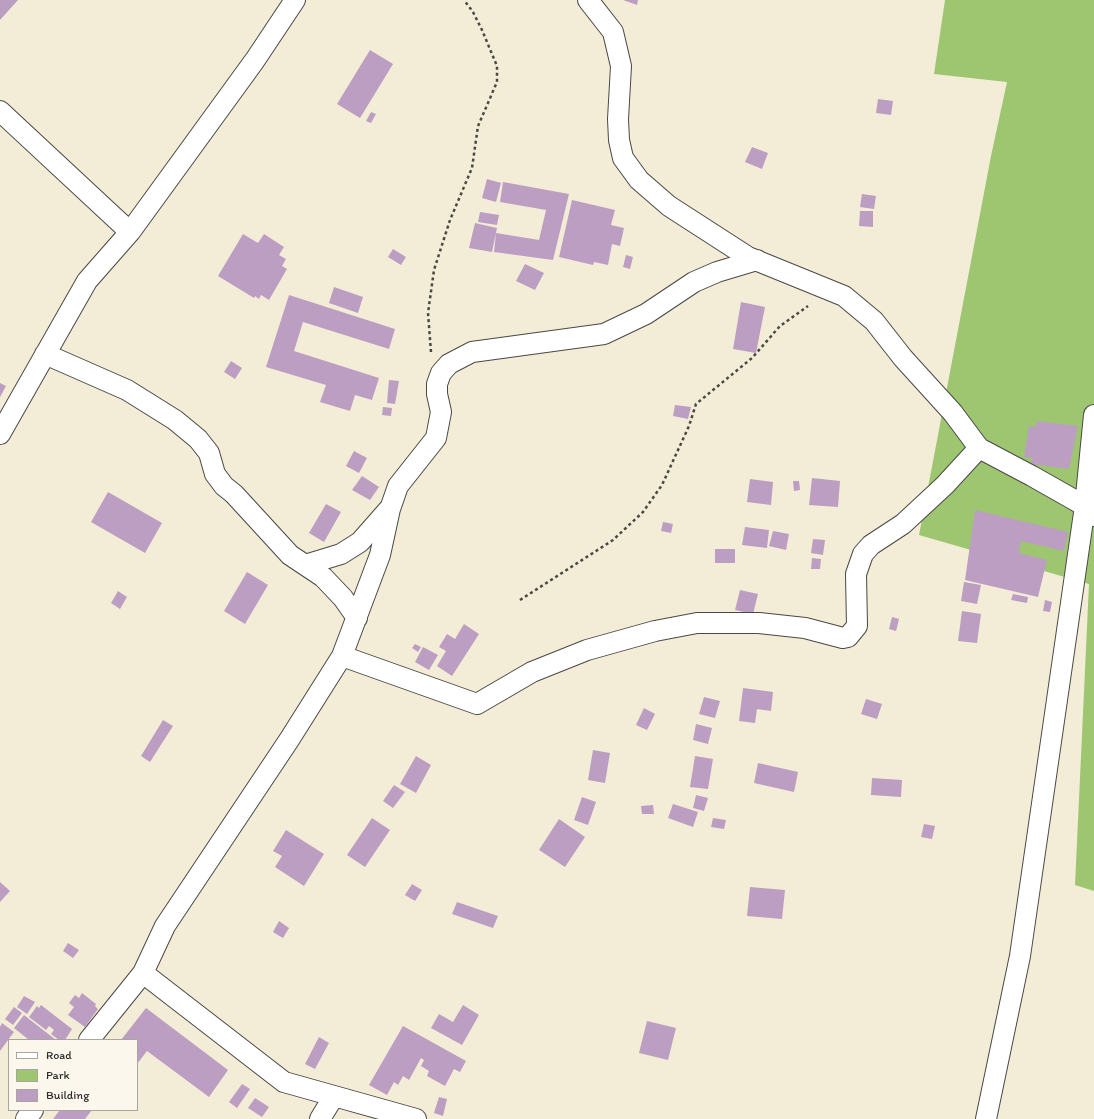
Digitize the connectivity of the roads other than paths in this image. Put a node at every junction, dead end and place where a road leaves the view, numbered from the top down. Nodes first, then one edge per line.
1 (295, 0) edge
2 (588, 0) edge
3 (0, 111) edge
4 (130, 232) junction
5 (756, 260) junction
6 (45, 354) junction
7 (1094, 415) edge
8 (0, 434) edge
9 (979, 448) junction
10 (390, 509) junction
11 (1089, 512) edge
12 (305, 565) junction
13 (357, 618) junction
14 (342, 656) junction
15 (144, 973) junction
16 (91, 1039) edge
17 (334, 1096) junction
18 (32, 1111) edge
19 (26, 1119) edge
20 (320, 1119) edge
21 (416, 1119) edge
22 (986, 1119) edge

1 - 4 street
2 - 5 street
3 - 4 street
4 - 6 street
5 - 9 street
5 - 10 street
6 - 8 street
6 - 12 street
7 - 11 street
9 - 11 street
9 - 14 street
10 - 12 street
10 - 13 street
11 - 22 street
12 - 13 street
13 - 14 street
14 - 15 street
15 - 16 street
15 - 17 street
17 - 20 street
17 - 21 street
18 - 19 street

